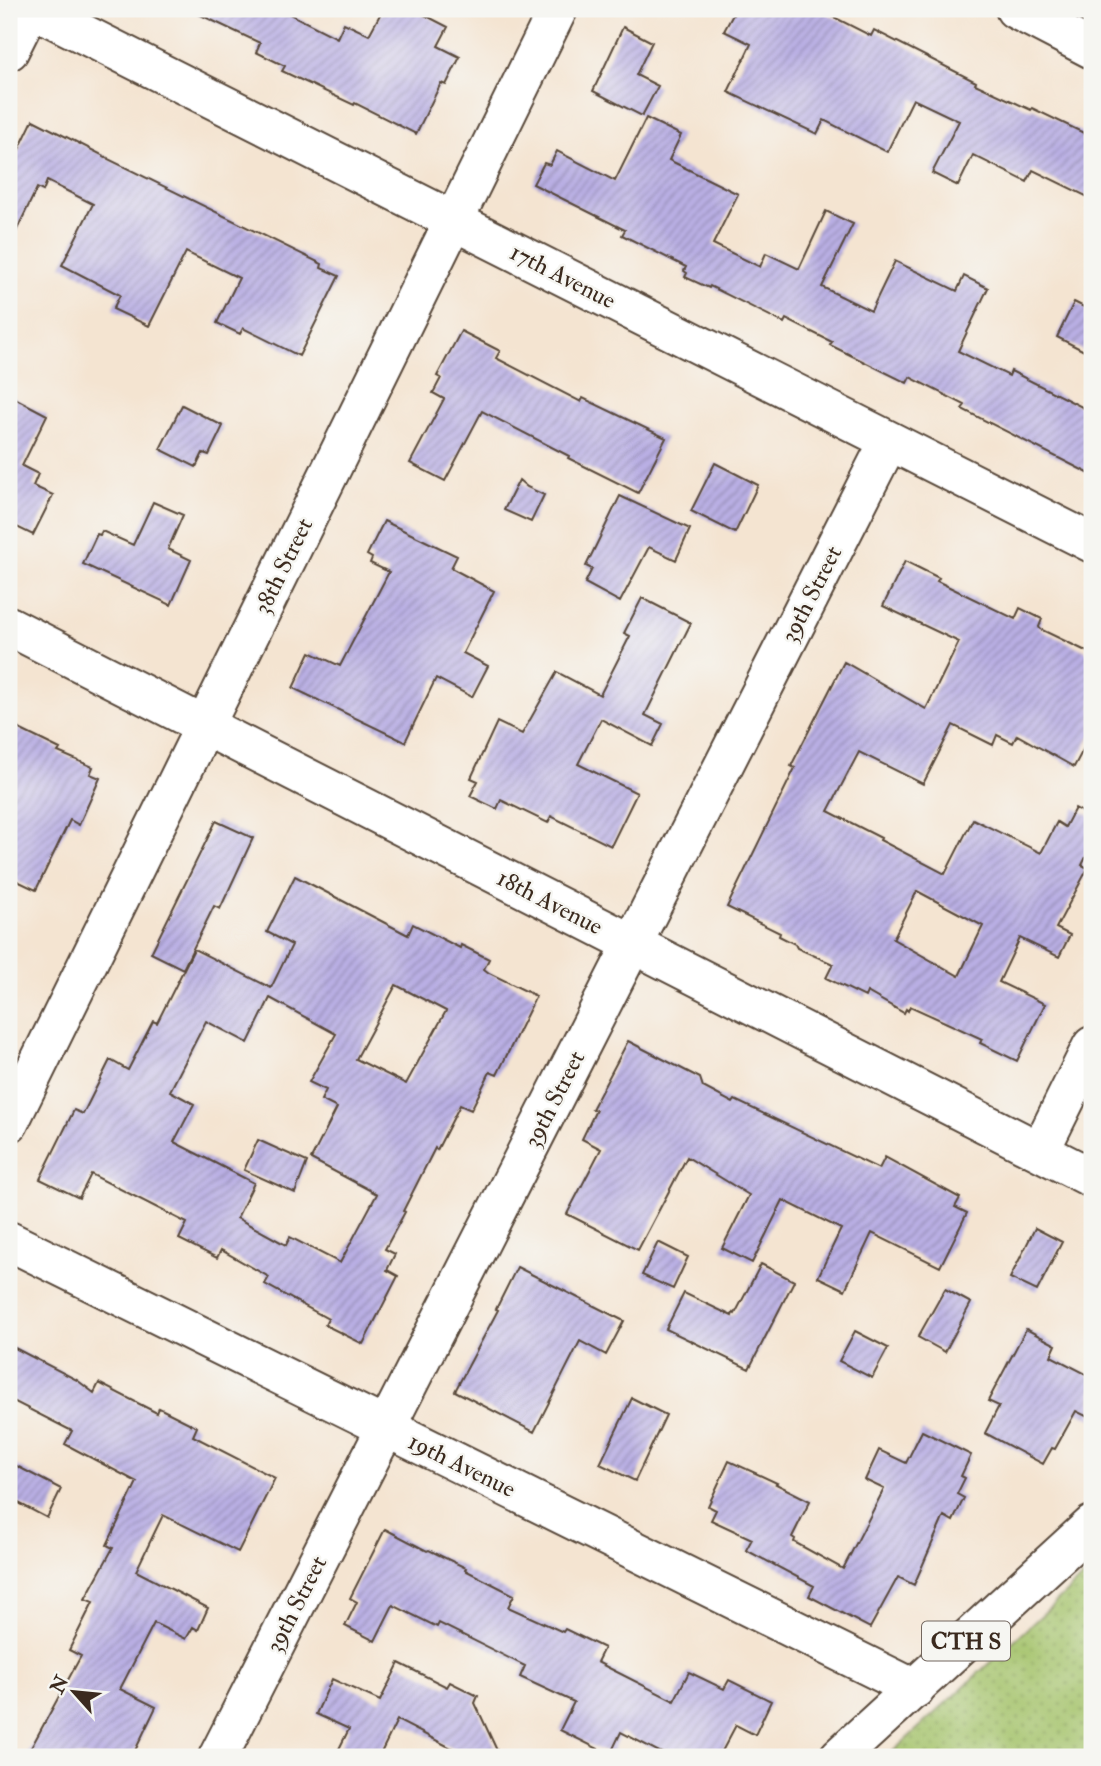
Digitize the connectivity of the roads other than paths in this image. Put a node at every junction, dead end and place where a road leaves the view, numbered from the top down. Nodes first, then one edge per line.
1 (32, 9) edge
2 (558, 9) edge
3 (1015, 9) edge
4 (1092, 49) edge
5 (9, 51) edge
6 (454, 221) junction
7 (889, 441) junction
8 (1092, 543) edge
9 (9, 626) edge
10 (204, 725) junction
11 (633, 944) junction
12 (1092, 1046) edge
13 (9, 1122) edge
14 (1040, 1151) junction
15 (1092, 1178) edge
16 (9, 1241) edge
17 (386, 1428) junction
18 (1092, 1525) edge
19 (915, 1689) junction
20 (218, 1757) edge
21 (839, 1757) edge

1 - 5 street
1 - 6 street, 17th Avenue
2 - 6 street, 38th Street
3 - 4 street
6 - 7 street, 17th Avenue
6 - 10 street, 38th Street
7 - 8 street, 17th Avenue
7 - 11 street, 39th Street
9 - 10 street, 18th Avenue
10 - 11 street, 18th Avenue
10 - 13 street, 38th Street
11 - 14 street, 18th Avenue
11 - 17 street, 39th Street
12 - 14 street
14 - 15 street, 18th Avenue
16 - 17 street, 19th Avenue
17 - 19 street, 19th Avenue
17 - 20 street, 39th Street
18 - 19 street, CTH S
19 - 21 street, CTH S

